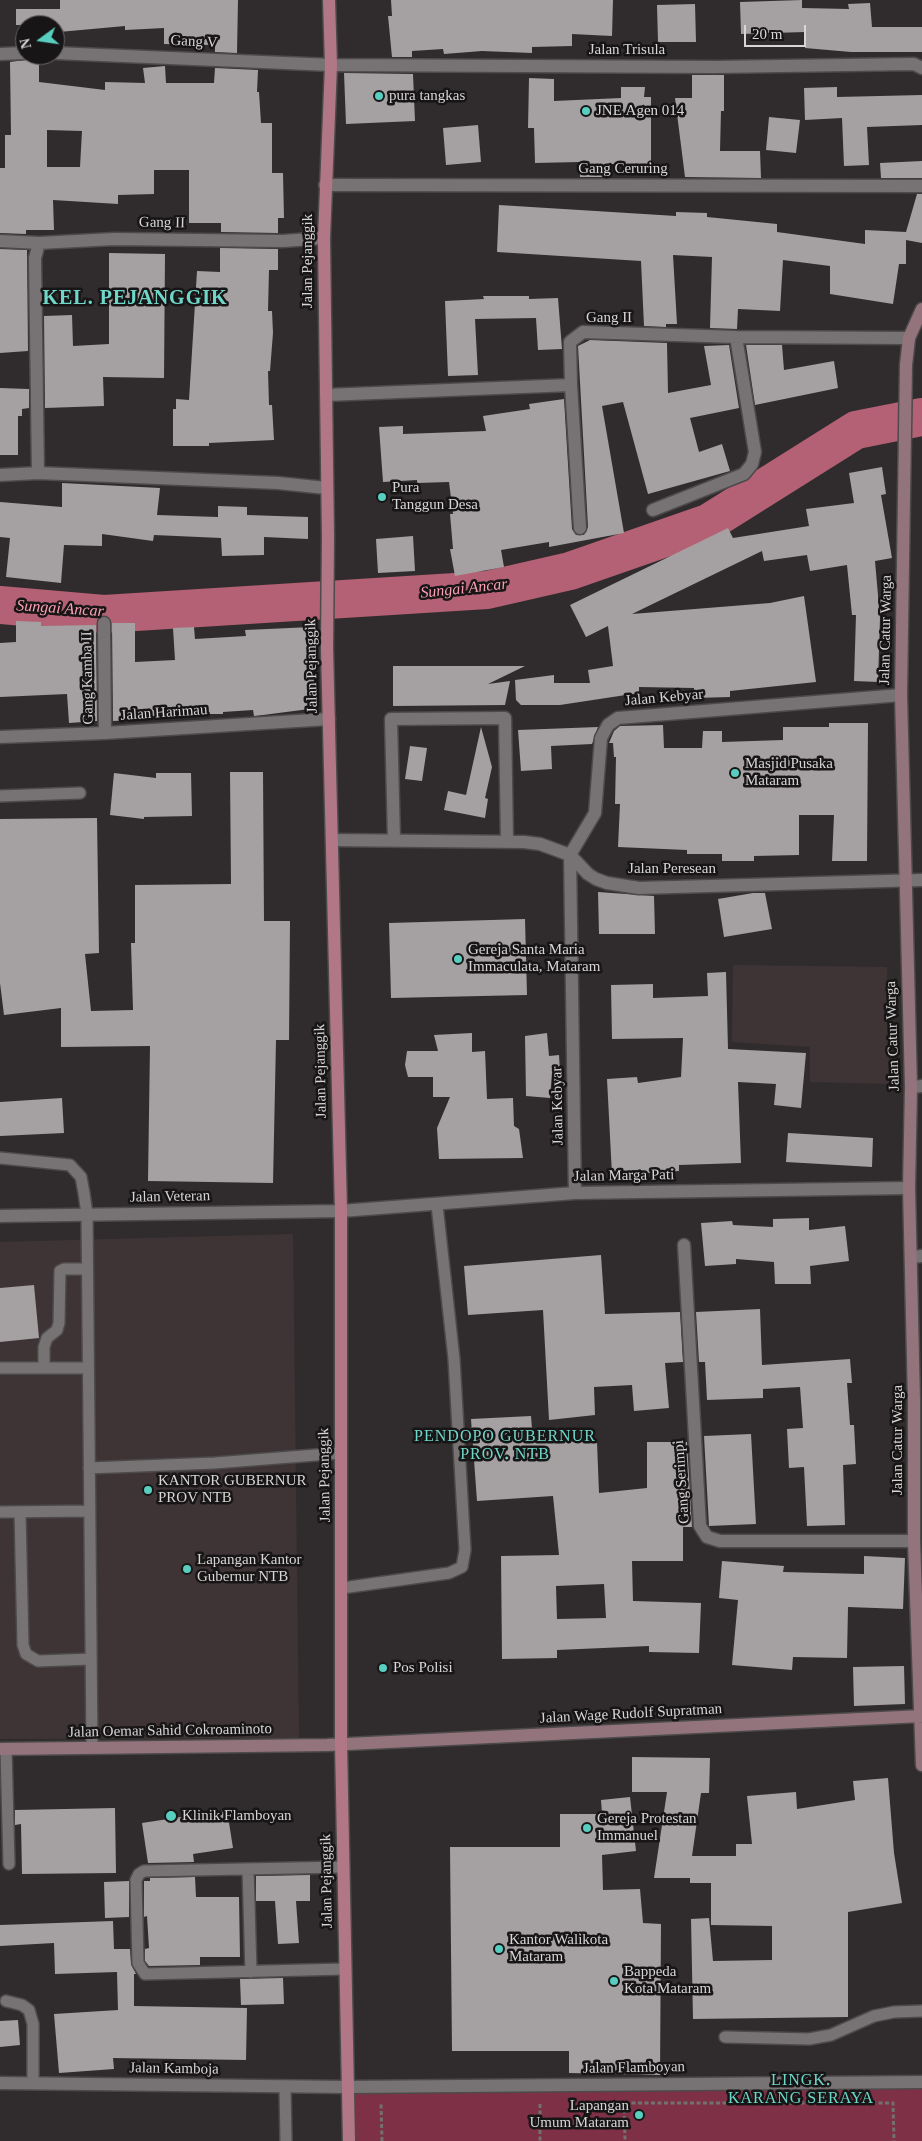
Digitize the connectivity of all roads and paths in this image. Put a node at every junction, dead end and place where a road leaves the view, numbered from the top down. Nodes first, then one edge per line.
1 (329, 0) edge
2 (15, 53) edge
3 (65, 53) edge
4 (0, 54) edge
5 (331, 65) junction
6 (922, 68) edge
7 (325, 185) junction
8 (922, 186) edge
9 (324, 238) junction
10 (0, 241) edge
11 (40, 243) junction
12 (922, 309) edge
13 (736, 337) junction
14 (909, 338) junction
15 (572, 385) junction
16 (326, 396) junction
17 (38, 473) junction
18 (0, 476) edge
19 (326, 488) junction
20 (653, 510) dead end
21 (580, 528) dead end
22 (104, 623) dead end
23 (901, 695) junction
24 (329, 719) junction
25 (105, 733) junction
26 (0, 736) edge
27 (80, 793) dead end
28 (0, 796) edge
29 (332, 840) junction
30 (394, 840) junction
31 (506, 842) junction
32 (570, 855) junction
33 (904, 880) junction
34 (922, 880) edge
35 (916, 1087) edge
36 (0, 1158) edge
37 (909, 1188) junction
38 (575, 1193) junction
39 (437, 1205) junction
40 (341, 1211) junction
41 (87, 1214) junction
42 (0, 1216) edge
43 (684, 1245) dead end
44 (916, 1257) edge
45 (87, 1269) junction
46 (0, 1368) edge
47 (44, 1368) junction
48 (88, 1368) junction
49 (918, 1401) edge
50 (341, 1453) junction
51 (89, 1468) junction
52 (89, 1511) junction
53 (0, 1512) edge
54 (20, 1512) junction
55 (914, 1541) junction
56 (342, 1588) junction
57 (91, 1660) junction
58 (921, 1716) edge
59 (341, 1744) junction
60 (92, 1748) junction
61 (3, 1749) edge
62 (922, 1765) edge
63 (9, 1864) dead end
64 (343, 1867) junction
65 (248, 1869) junction
66 (345, 1969) junction
67 (251, 1972) junction
68 (6, 2001) dead end
69 (922, 2011) edge
70 (725, 2037) dead end
71 (0, 2082) edge
72 (922, 2082) edge
73 (32, 2083) junction
74 (284, 2086) junction
75 (347, 2087) junction
76 (624, 2103) junction
77 (391, 2104) dead end
78 (530, 2104) dead end
79 (540, 2104) junction
80 (549, 2104) dead end
81 (615, 2104) dead end
82 (286, 2141) edge
83 (349, 2141) edge
84 (382, 2141) edge
85 (540, 2141) edge
86 (625, 2141) edge
87 (894, 2141) edge

1 - 5 main road, Jalan Pejanggik
2 - 4 street
3 - 5 street, Gang V
5 - 6 street, Jalan Trisula
5 - 7 main road, Jalan Pejanggik
7 - 8 street, Gang Ceruring
7 - 9 main road, Jalan Pejanggik
9 - 11 street, Gang II
9 - 16 main road, Jalan Pejanggik
10 - 11 street, Gang II
11 - 17 street
12 - 14 main road, Jalan Catur Warga
13 - 14 street, Gang II
13 - 15 street, Gang II
13 - 20 street
14 - 23 main road, Jalan Catur Warga
15 - 16 street
15 - 21 street
16 - 19 main road, Jalan Pejanggik
17 - 18 street
17 - 19 street
19 - 24 main road, Jalan Pejanggik
22 - 25 street, Gang Kamba II
23 - 32 street, Jalan Kebyar
23 - 33 main road, Jalan Catur Warga
24 - 25 street, Jalan Harimau
24 - 29 main road, Jalan Pejanggik
25 - 26 street, Jalan Harimau
27 - 28 lane
29 - 30 street, Jalan Peresean
29 - 40 main road, Jalan Pejanggik
30 - 31 street, Jalan Peresean
30 - 31 street
31 - 32 street, Jalan Peresean
32 - 33 street, Jalan Peresean
32 - 38 street, Jalan Kebyar
33 - 34 street, Jalan Peresean
33 - 35 main road, Jalan Catur Warga
35 - 37 main road, Jalan Catur Warga
36 - 41 lane
37 - 38 street, Jalan Marga Pati
37 - 44 main road, Jalan Catur Warga
38 - 39 street, Jalan Marga Pati
39 - 40 street, Jalan Marga Pati
39 - 56 lane
40 - 41 street, Jalan Veteran
40 - 50 main road, Jalan Pejanggik
41 - 42 street, Jalan Veteran
41 - 45 lane
43 - 55 street, Gang Serimpi
44 - 49 main road, Jalan Catur Warga
45 - 47 lane
45 - 48 lane
46 - 47 lane
47 - 48 lane
48 - 51 lane
49 - 55 main road, Jalan Catur Warga
50 - 51 lane
50 - 56 main road, Jalan Pejanggik
51 - 52 lane
52 - 54 lane
52 - 57 lane
53 - 54 lane
54 - 57 lane
55 - 58 main road, Jalan Catur Warga
56 - 59 main road, Jalan Pejanggik
57 - 60 lane
58 - 59 main road, Jalan Wage Rudolf Supratman
58 - 62 main road, Jalan Catur Warga
59 - 60 main road, Jalan Oemar Sahid Cokroaminoto
59 - 64 main road, Jalan Pejanggik
60 - 61 main road, Jalan Oemar Sahid Cokroaminoto
61 - 63 lane
64 - 65 lane
64 - 66 main road, Jalan Pejanggik
65 - 67 lane
65 - 67 lane
66 - 67 lane
66 - 75 main road, Jalan Pejanggik
68 - 73 lane
69 - 70 lane
71 - 73 street, Jalan Kamboja
72 - 75 street, Jalan Flamboyan
73 - 74 street, Jalan Kamboja
74 - 75 street, Jalan Kamboja
74 - 82 lane
75 - 83 main road, Jalan Pejanggik
76 - 81 path
76 - 86 path
76 - 87 path
77 - 84 path
78 - 79 path
79 - 80 path
79 - 85 path

